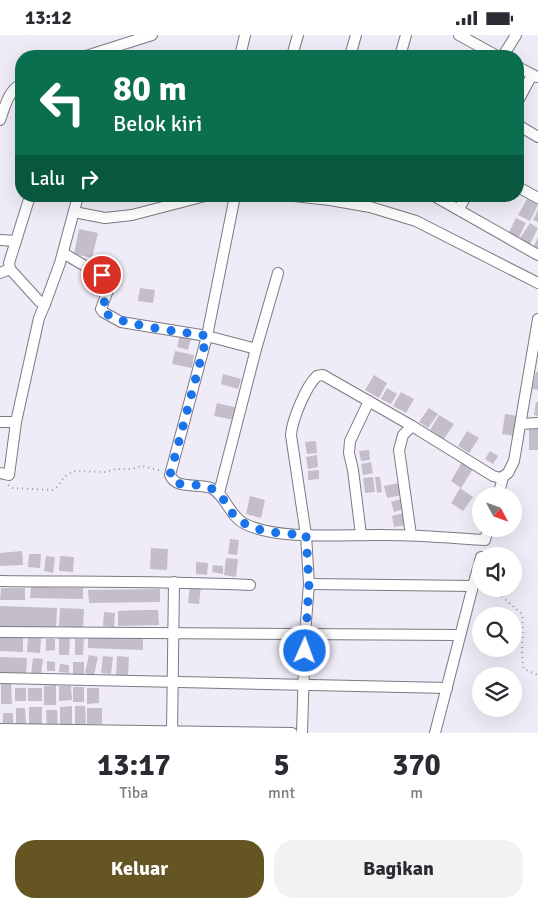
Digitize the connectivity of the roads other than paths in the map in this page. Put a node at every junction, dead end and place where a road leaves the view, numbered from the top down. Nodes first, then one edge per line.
1 (152, 35) edge
2 (244, 35) edge
3 (298, 35) edge
4 (356, 35) edge
5 (406, 35) edge
6 (459, 35) edge
7 (516, 35) edge
8 (118, 40) edge
9 (98, 50) edge
10 (241, 50) edge
11 (294, 50) edge
12 (352, 50) edge
13 (402, 50) edge
14 (486, 50) edge
15 (507, 50) edge
16 (535, 76) edge
17 (15, 87) edge
18 (524, 92) edge
19 (0, 120) edge
20 (524, 129) edge
21 (538, 137) edge
22 (524, 190) edge
23 (538, 198) edge
24 (28, 202) edge
25 (76, 202) edge
26 (182, 202) edge
27 (234, 202) edge
28 (341, 202) edge
29 (446, 202) edge
30 (463, 202) edge
31 (459, 209) junction
32 (74, 212) junction
33 (0, 240) edge
34 (16, 241) junction
35 (63, 253) junction
36 (538, 255) edge
37 (10, 269) junction
38 (0, 273) edge
39 (278, 273) dead end
40 (538, 283) edge
41 (45, 304) junction
42 (538, 319) edge
43 (207, 336) junction
44 (256, 349) junction
45 (369, 401) junction
46 (0, 422) edge
47 (16, 422) junction
48 (538, 423) edge
49 (521, 424) junction
50 (412, 426) junction
51 (0, 473) edge
52 (503, 477) junction
53 (500, 487) edge
54 (219, 493) junction
55 (306, 535) junction
56 (361, 535) junction
57 (411, 535) junction
58 (486, 537) edge
59 (485, 540) junction
60 (483, 547) edge
61 (0, 581) edge
62 (174, 582) junction
63 (309, 584) junction
64 (250, 585) dead end
65 (472, 587) edge
66 (473, 597) edge
67 (0, 632) edge
68 (174, 632) junction
69 (305, 634) junction
70 (460, 635) junction
71 (0, 678) edge
72 (173, 681) junction
73 (304, 686) junction
74 (447, 688) junction
75 (0, 729) edge
76 (172, 732) edge
77 (292, 733) edge
78 (302, 733) edge
79 (435, 733) edge

1 - 8 street
2 - 10 street
3 - 11 street
4 - 12 street
5 - 13 street
6 - 14 street
7 - 15 street
8 - 9 street
16 - 18 street
17 - 19 street
20 - 21 street
22 - 23 street
24 - 34 street
25 - 32 street
26 - 32 street
27 - 43 street
28 - 40 street
29 - 31 street
30 - 31 street
31 - 36 street
32 - 35 street
33 - 34 street
34 - 37 street
35 - 41 street
35 - 43 street
37 - 38 street
37 - 41 street
39 - 44 street
41 - 47 street
42 - 49 street
43 - 44 street
43 - 54 street
44 - 54 street
45 - 50 street
45 - 55 street
45 - 56 street
46 - 47 street
47 - 51 street
48 - 49 street
49 - 52 street
50 - 52 street
50 - 57 street
52 - 53 street
54 - 55 street
55 - 56 street
55 - 63 street
56 - 57 street
57 - 59 street
58 - 59 street
59 - 60 street
61 - 62 street
62 - 64 street
62 - 68 street
63 - 65 street
63 - 69 street
66 - 70 street
67 - 68 street
68 - 69 street
68 - 72 street
69 - 70 street
69 - 73 street
70 - 74 street
71 - 72 street
72 - 73 street
72 - 76 street
73 - 74 street
73 - 78 street
74 - 79 street
75 - 76 street
76 - 77 street

